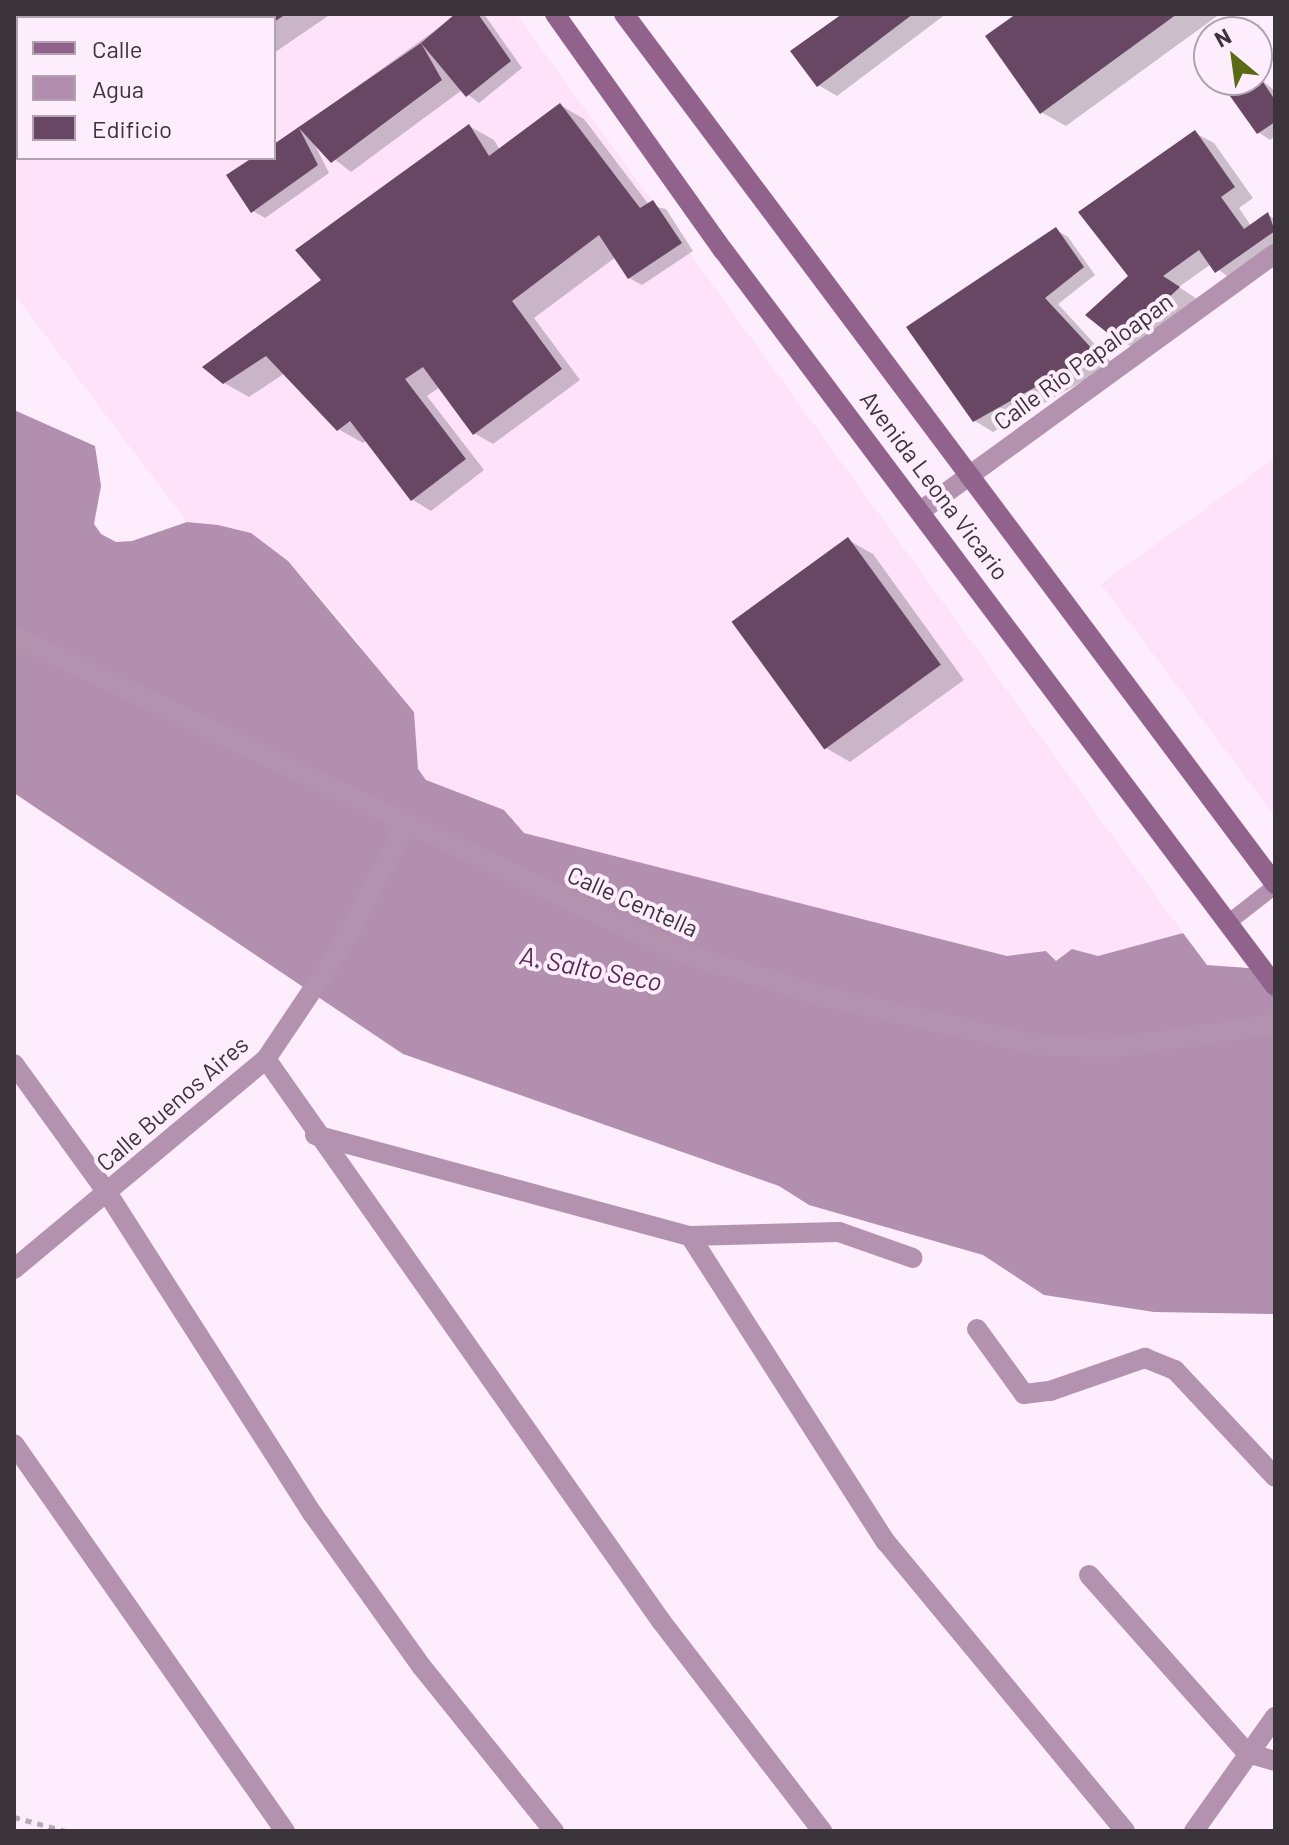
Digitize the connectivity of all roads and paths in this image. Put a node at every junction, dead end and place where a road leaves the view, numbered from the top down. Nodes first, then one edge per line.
1 (555, 14) edge
2 (624, 14) edge
3 (1275, 254) edge
4 (969, 476) junction
5 (922, 510) junction
6 (14, 636) edge
7 (406, 825) junction
8 (1275, 885) edge
9 (1229, 922) junction
10 (1275, 986) edge
11 (1275, 1024) edge
12 (266, 1059) junction
13 (14, 1064) edge
14 (315, 1135) junction
15 (108, 1194) junction
16 (690, 1236) junction
17 (913, 1258) dead end
18 (14, 1269) edge
19 (977, 1329) dead end
20 (14, 1444) edge
21 (1275, 1477) edge
22 (1089, 1575) dead end
23 (1275, 1717) edge
24 (1247, 1753) junction
25 (1275, 1761) edge
26 (14, 1817) edge
27 (66, 1831) edge
28 (285, 1831) edge
29 (554, 1831) edge
30 (822, 1831) edge
31 (1125, 1831) edge
32 (1194, 1831) edge

1 - 5 street, Avenida Leona Vicario
2 - 4 street, Avenida Leona Vicario
3 - 4 street, Calle Río Papaloapan
4 - 5 street, Calle Río Papaloapan
4 - 8 street, Avenida Leona Vicario
5 - 9 street, Avenida Leona Vicario
6 - 7 street, Calle Centella
7 - 11 street, Calle Centella
7 - 12 street, Calle Buenos Aires
8 - 9 lane
9 - 10 street, Avenida Leona Vicario
12 - 14 street
12 - 15 street, Calle Buenos Aires
13 - 15 street
14 - 16 street
14 - 30 street
15 - 18 street, Calle Buenos Aires
15 - 29 street
16 - 17 street
16 - 31 street
19 - 21 street
20 - 28 street
22 - 24 street
23 - 24 street
24 - 25 street
24 - 32 street
26 - 27 path

